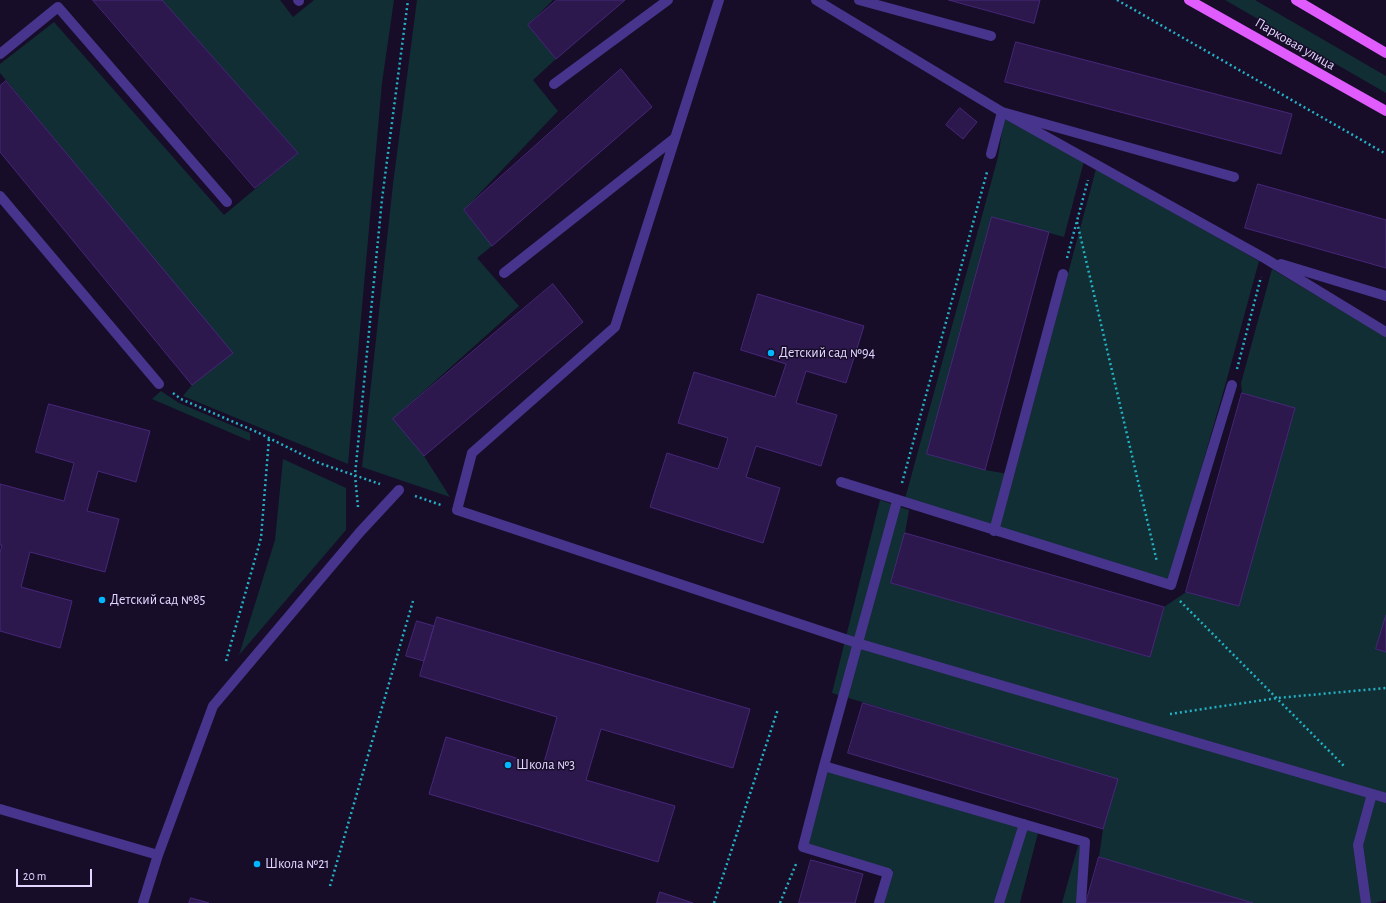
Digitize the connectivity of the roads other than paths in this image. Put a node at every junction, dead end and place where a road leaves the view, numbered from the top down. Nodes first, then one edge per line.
1 (668, 0) edge
2 (719, 0) edge
3 (816, 0) edge
4 (859, 0) edge
5 (1189, 0) edge
6 (1296, 0) edge
7 (991, 36) dead end
8 (1386, 53) edge
9 (0, 54) edge
10 (554, 84) dead end
11 (1386, 111) edge
12 (1002, 112) junction
13 (675, 138) junction
14 (991, 154) road end
15 (1234, 177) dead end
16 (0, 196) edge
17 (227, 202) dead end
18 (1266, 259) junction
19 (504, 273) dead end
20 (1062, 274) road end
21 (1386, 296) edge
22 (1386, 332) edge
23 (159, 384) road end
24 (1232, 386) road end
25 (841, 482) dead end
26 (399, 490) road end
27 (897, 501) junction
28 (994, 531) junction
29 (857, 643) junction
30 (824, 766) junction
31 (1372, 794) junction
32 (1386, 798) edge
33 (0, 809) edge
34 (1024, 824) junction
35 (158, 855) junction
36 (142, 903) edge
37 (879, 903) edge
38 (999, 903) edge
39 (1081, 903) edge
40 (1366, 903) edge

1 - 10 lane
2 - 13 lane
3 - 12 lane
4 - 7 lane
5 - 11 main road, Парковая улица
6 - 8 main road
9 - 17 lane
12 - 14 lane
12 - 15 lane
12 - 18 lane
13 - 19 lane
13 - 29 lane
16 - 23 lane
18 - 21 lane
18 - 22 lane
20 - 28 lane
24 - 28 lane
25 - 27 lane
26 - 35 lane
27 - 28 lane
27 - 29 lane
29 - 30 lane
29 - 31 lane
30 - 34 lane
30 - 37 lane
31 - 32 lane
31 - 40 lane
33 - 35 lane
34 - 38 lane
34 - 39 lane
35 - 36 lane

